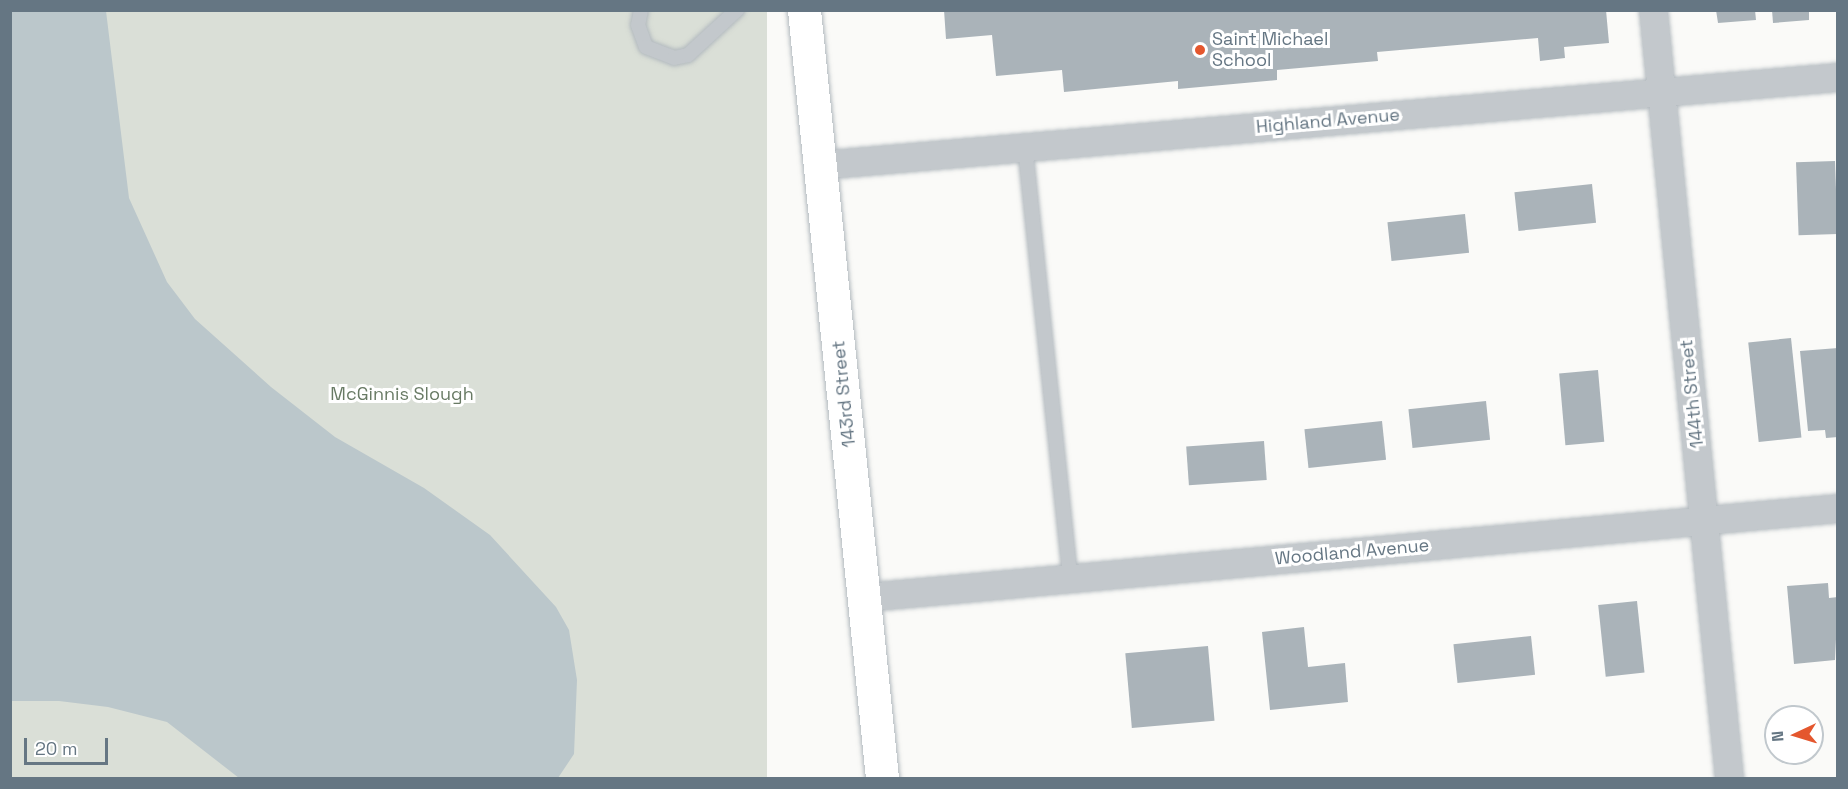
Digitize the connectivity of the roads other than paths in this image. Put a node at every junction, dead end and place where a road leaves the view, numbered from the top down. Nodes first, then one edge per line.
1 (641, 10) edge
2 (737, 10) edge
3 (804, 10) edge
4 (1653, 10) edge
5 (1838, 77) edge
6 (1661, 92) junction
7 (1025, 147) junction
8 (819, 165) junction
9 (1838, 508) edge
10 (1705, 520) junction
11 (1070, 578) junction
12 (866, 597) junction
13 (882, 778) edge
14 (1729, 778) edge

1 - 2 lane
3 - 8 main road, 143rd Street
4 - 6 street, 144th Street
5 - 6 street, Highland Avenue
6 - 7 street, Highland Avenue
6 - 10 street, 144th Street
7 - 8 street, Highland Avenue
7 - 11 lane
8 - 12 main road, 143rd Street
9 - 10 street, Woodland Avenue
10 - 11 street, Woodland Avenue
10 - 14 street, 144th Street
11 - 12 street, Woodland Avenue
12 - 13 main road, 143rd Street

